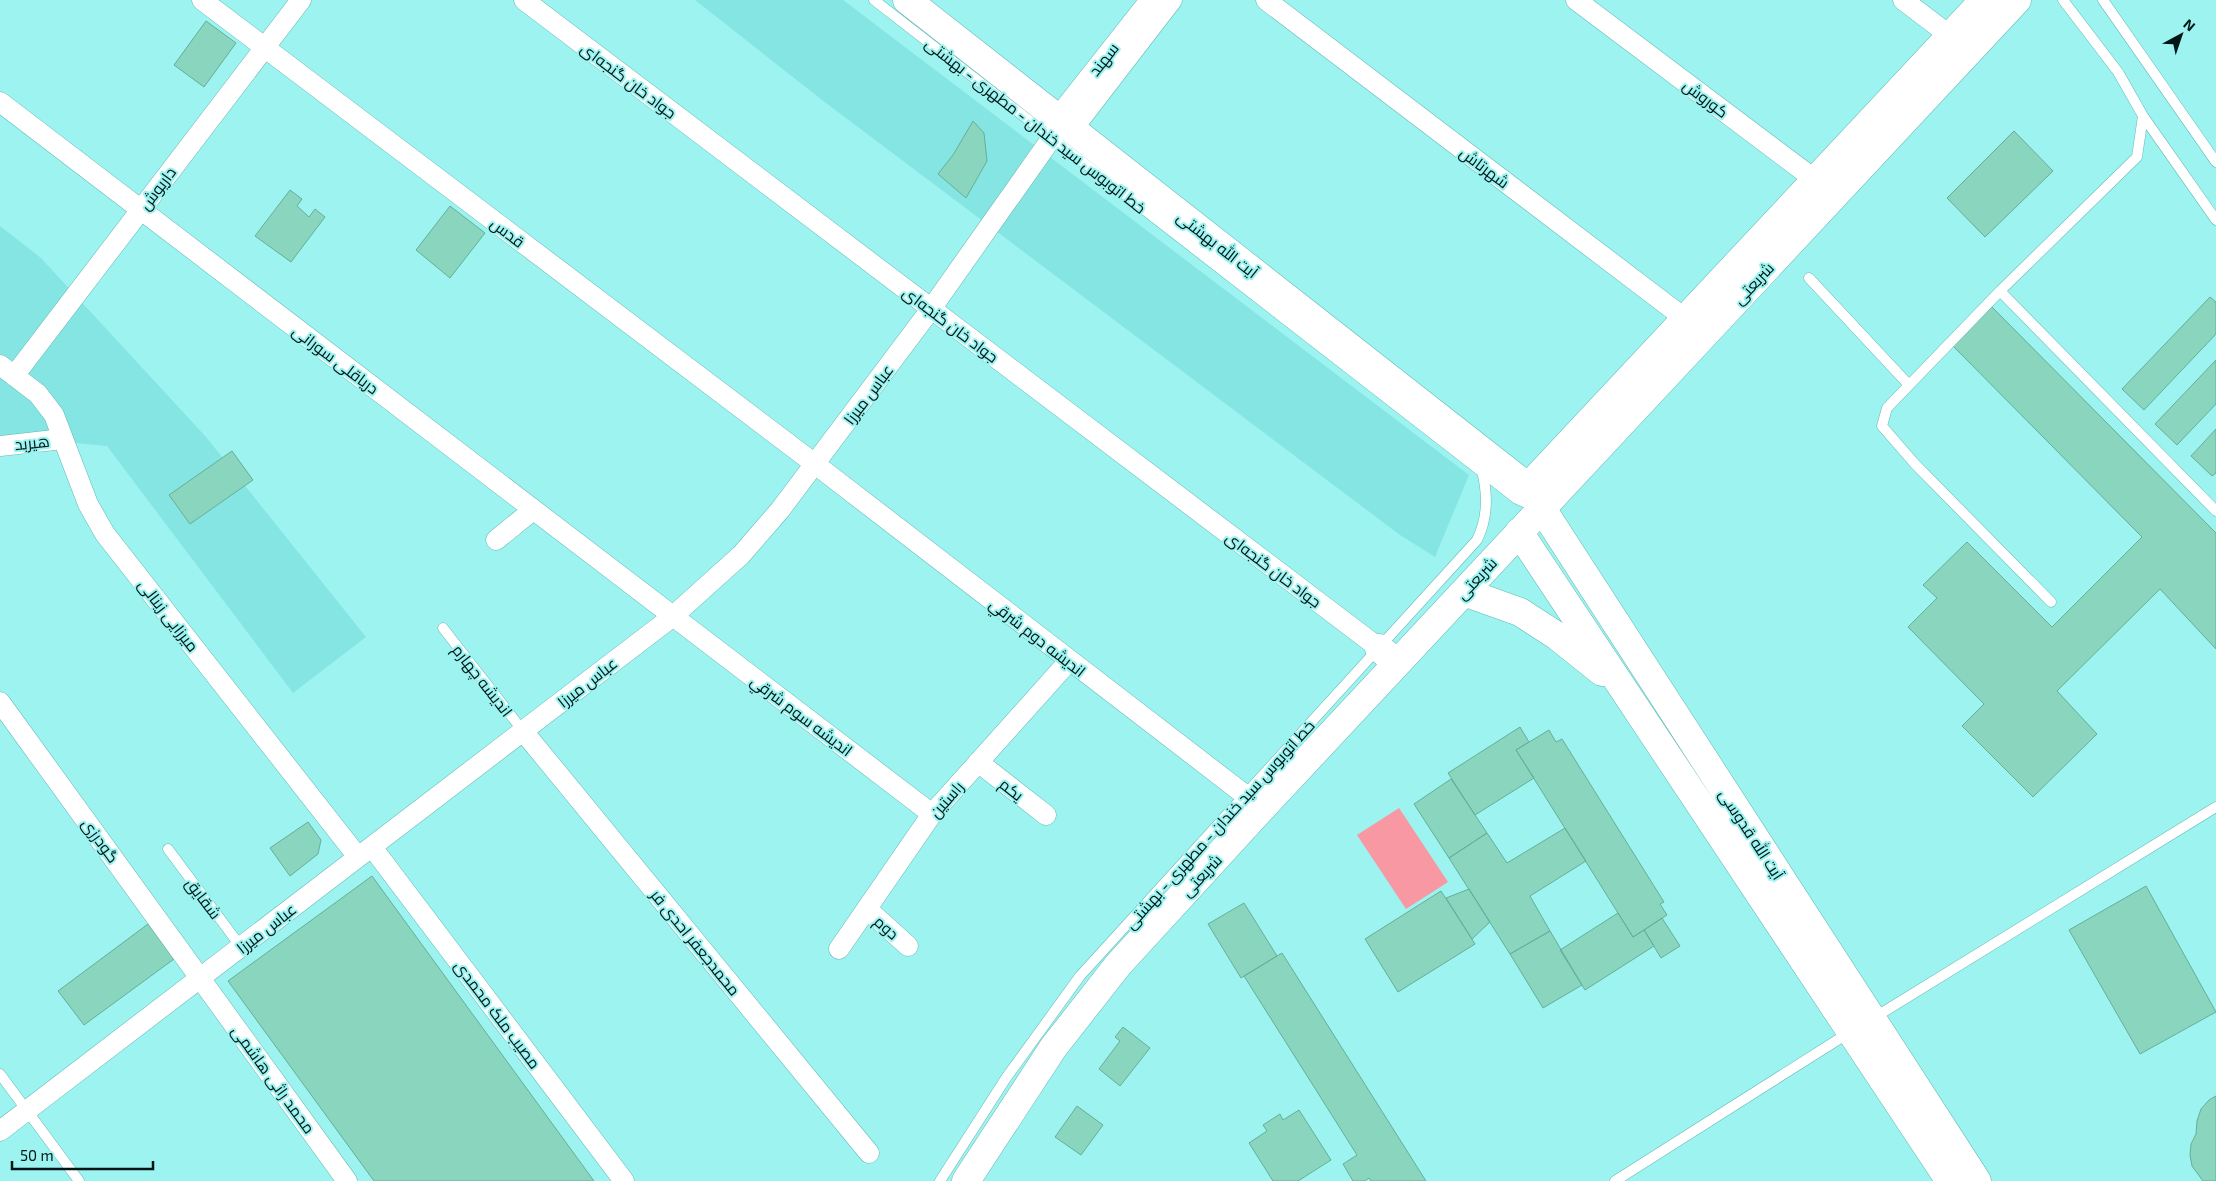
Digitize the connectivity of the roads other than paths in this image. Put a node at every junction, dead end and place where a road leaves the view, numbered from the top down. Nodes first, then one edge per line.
1 (202, 0) edge
2 (301, 0) edge
3 (524, 0) edge
4 (874, 0) edge
5 (907, 0) edge
6 (1150, 0) edge
7 (1172, 0) edge
8 (1266, 0) edge
9 (1576, 0) edge
10 (1903, 0) edge
11 (1984, 0) edge
12 (2017, 0) edge
13 (2062, 0) edge
14 (2103, 0) edge
15 (1960, 43) junction
16 (264, 48) junction
17 (0, 102) edge
18 (2143, 116) junction
19 (1061, 127) junction
20 (2216, 162) edge
21 (1826, 188) junction
22 (141, 210) junction
23 (2216, 220) edge
24 (1809, 278) dead end
25 (2000, 291) junction
26 (931, 309) junction
27 (1695, 327) junction
28 (7, 370) edge
29 (1909, 385) junction
30 (63, 439) junction
31 (0, 446) edge
32 (815, 464) junction
33 (1482, 471) junction
34 (1535, 498) junction
35 (533, 510) junction
36 (2216, 511) edge
37 (1519, 532) junction
38 (496, 540) dead end
39 (1464, 592) junction
40 (2051, 602) dead end
41 (672, 617) junction
42 (443, 628) dead end
43 (1388, 656) junction
44 (1069, 661) junction
45 (1625, 692) junction
46 (0, 702) edge
47 (523, 731) junction
48 (978, 762) junction
49 (1253, 802) junction
50 (2216, 807) edge
51 (932, 814) junction
52 (1046, 815) dead end
53 (168, 849) dead end
54 (365, 852) junction
55 (867, 909) junction
56 (908, 946) dead end
57 (241, 947) junction
58 (839, 949) dead end
59 (201, 978) junction
60 (1861, 1025) junction
61 (0, 1074) edge
62 (28, 1111) junction
63 (0, 1131) edge
64 (869, 1153) dead end
65 (79, 1181) edge
66 (347, 1181) edge
67 (624, 1181) edge
68 (940, 1181) edge
69 (966, 1181) edge
70 (1615, 1181) edge
71 (1950, 1181) edge
72 (1976, 1181) edge

1 - 16 street, قدس
2 - 16 street, داریوش
3 - 26 street, جواد خان گنجه‌ای
4 - 19 lane, خط اتوبوس سید خندان - مطهری - بهشتی
5 - 19 main road, آیت الله بهشتی
6 - 19 street, سهند
7 - 19 street
8 - 27 street, شهرتاش
9 - 21 street, کوروش
10 - 15 street
11 - 15 main road, شریعتی
12 - 15 main road, شریعتی
13 - 18 lane
14 - 20 lane
15 - 21 main road, شریعتی
16 - 22 street, داریوش
16 - 32 street, قدس
17 - 22 street, دریاقلی سورانی
18 - 23 lane
18 - 25 lane
19 - 26 street, عباس میرزا
19 - 33 lane, خط اتوبوس سید خندان - مطهری - بهشتی
19 - 34 main road, آیت الله بهشتی
21 - 27 main road, شریعتی
22 - 28 street, داریوش
22 - 35 street, دریاقلی سورانی
24 - 29 lane
25 - 29 lane
25 - 36 lane
26 - 32 street, عباس میرزا
26 - 43 street, جواد خان گنجه‌ای
27 - 34 main road, شریعتی
28 - 30 street, میرزایی زینالی
29 - 40 lane
30 - 31 street, هیربد
30 - 54 street, میرزایی زینالی
32 - 41 street, عباس میرزا
32 - 44 street, انديشه دوم شرقي
33 - 34 lane, خط اتوبوس سید خندان - مطهری - بهشتی
33 - 43 lane
34 - 37 main road, شریعتی
34 - 60 main road, آیت الله قدوسی
35 - 38 street
35 - 41 street, دریاقلی سورانی
37 - 39 main road, شریعتی
37 - 45 main road, آیت الله قدوسی
39 - 43 main road, شریعتی
39 - 45 main road
41 - 47 street, عباس میرزا
41 - 51 street, اندیشه سوم شرقي
42 - 47 lane, اندیشه چهارم
43 - 49 main road, شریعتی
44 - 48 street, راستین
44 - 49 street, انديشه دوم شرقي
45 - 60 main road, آیت الله قدوسی
46 - 59 street, گودرزی
47 - 54 street, عباس میرزا
47 - 64 street, محمدجعفر احدی فر
48 - 51 street, راستین
48 - 52 street, یکم
49 - 68 lane, خط اتوبوس سید خندان - مطهری - بهشتی
49 - 69 main road, شریعتی
50 - 60 lane
51 - 55 street, راستین
53 - 57 lane, شقایق
54 - 57 street, عباس میرزا
54 - 67 street, مصیب ملک محمدی
55 - 56 street, دوم
55 - 58 street, راستین
57 - 59 street, عباس میرزا
59 - 62 street, عباس میرزا
59 - 66 street, محمد راثی هاشمی
60 - 70 lane
60 - 71 main road, آیت الله قدوسی
60 - 72 main road, آیت الله قدوسی
61 - 62 lane
62 - 63 street, عباس میرزا
62 - 65 lane

